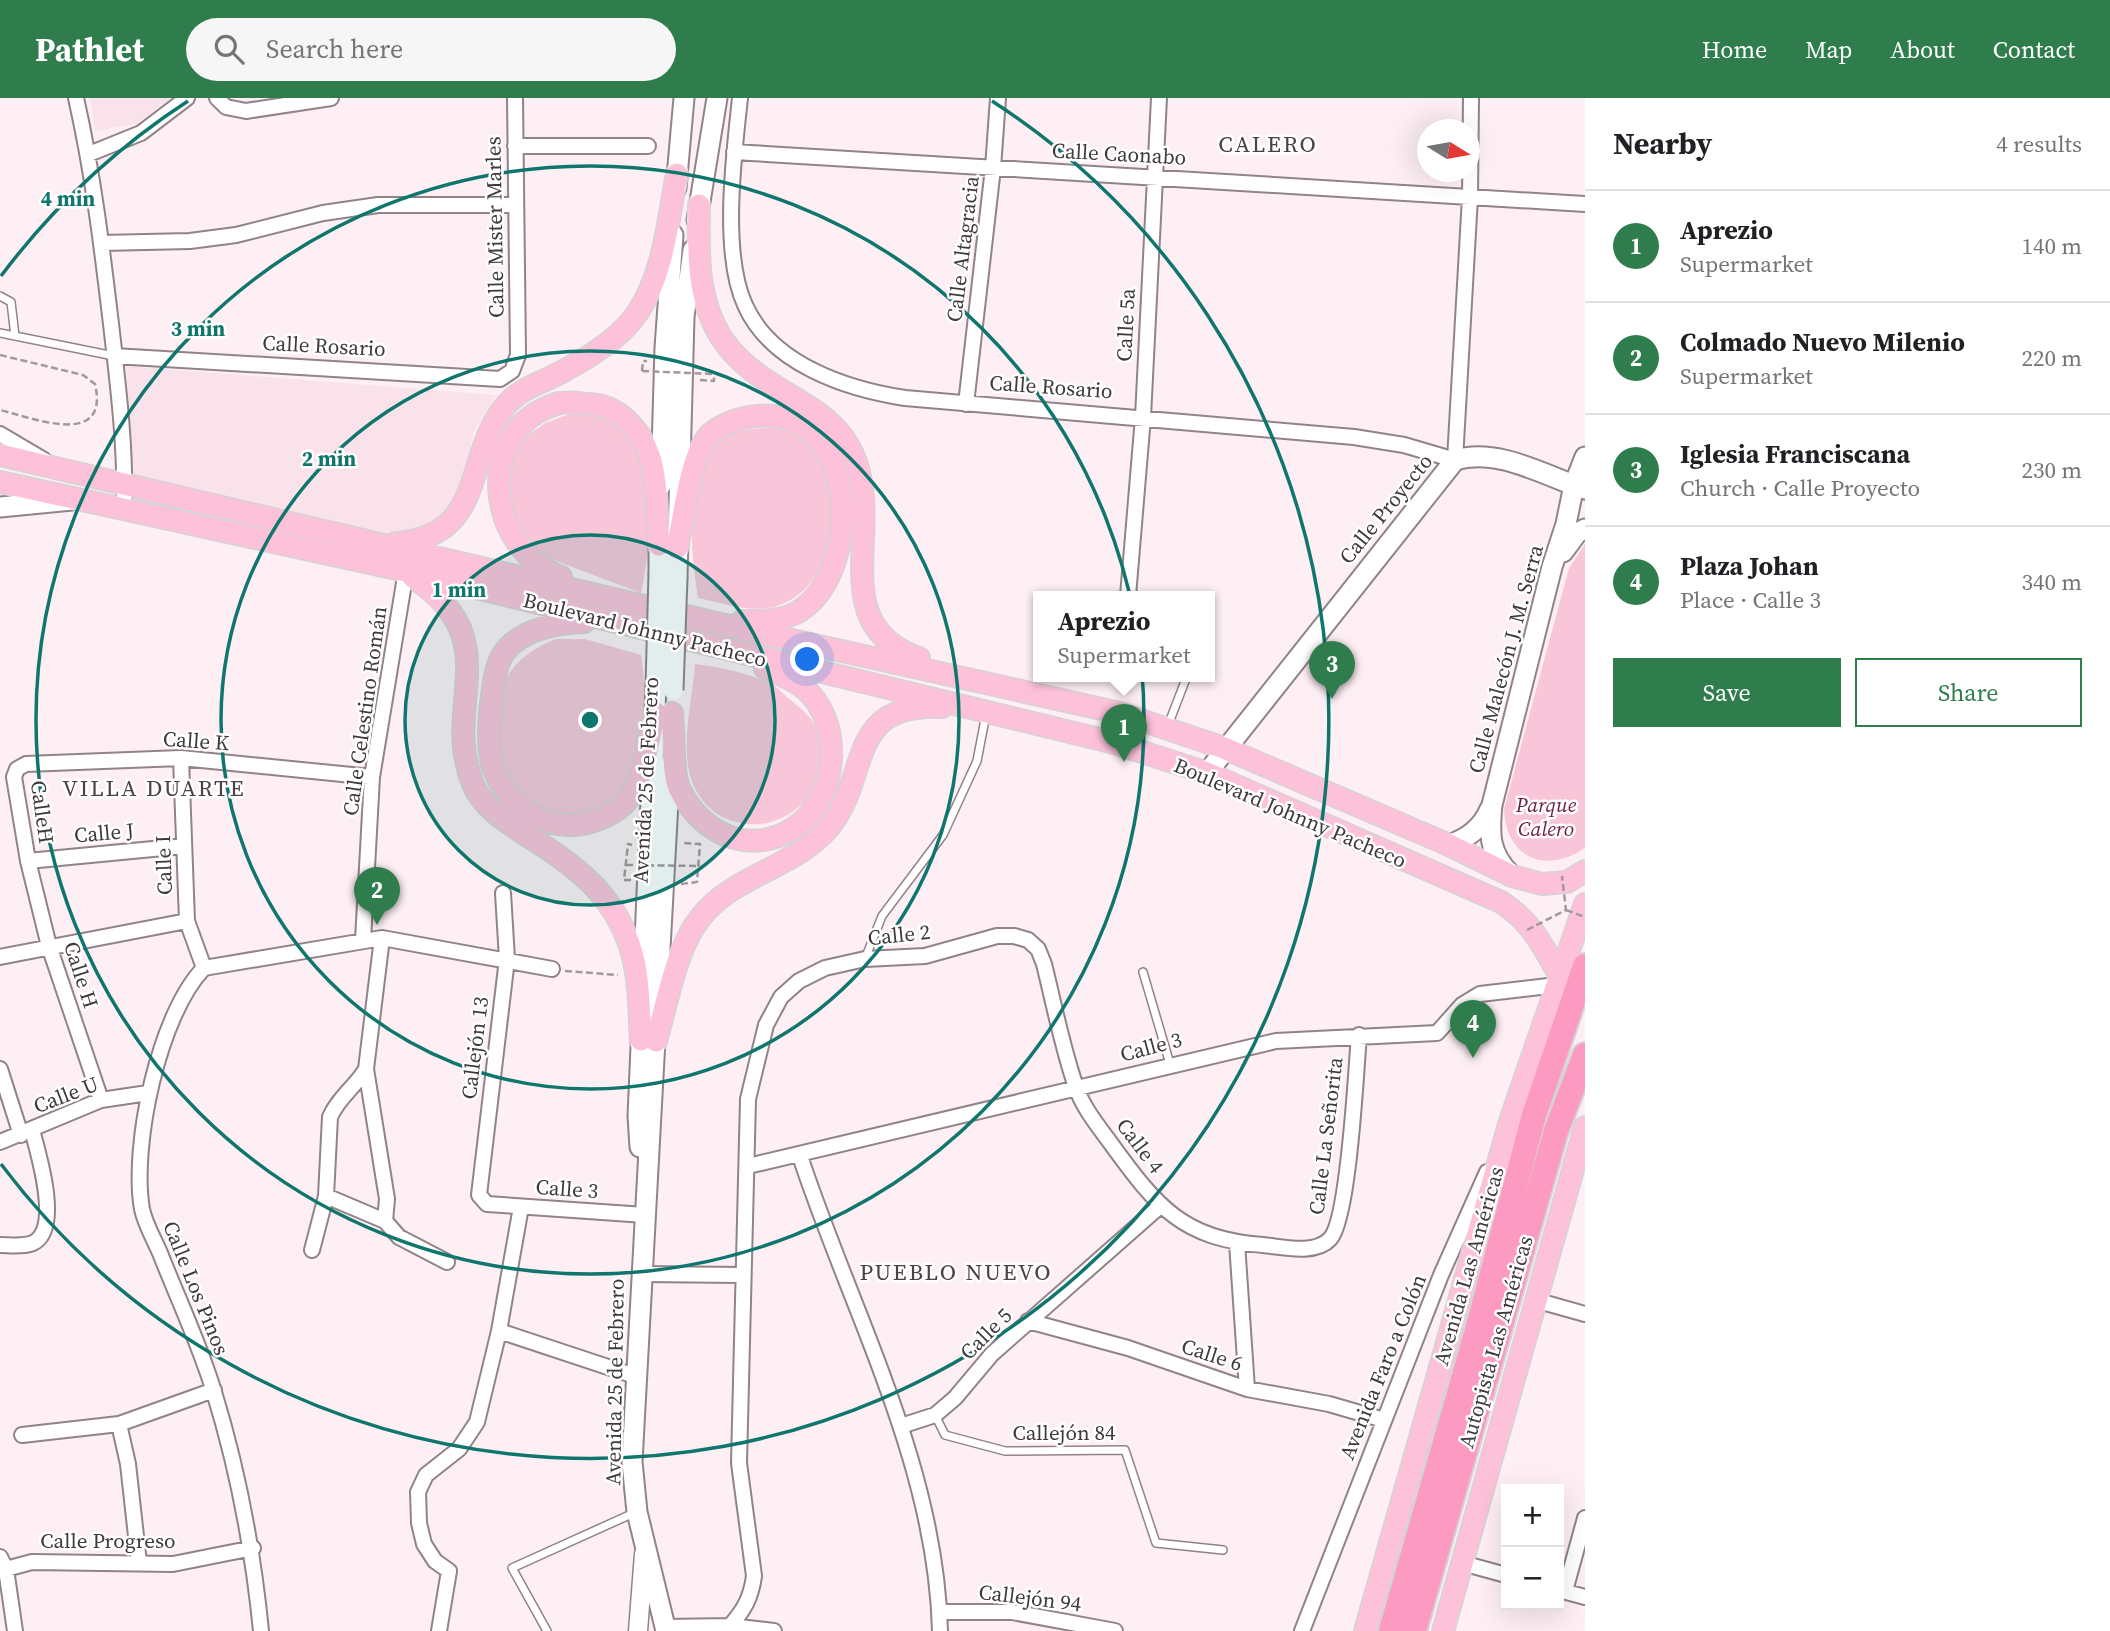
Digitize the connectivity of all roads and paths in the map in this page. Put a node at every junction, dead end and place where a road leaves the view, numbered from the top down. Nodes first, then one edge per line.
1 (76, 98) edge
2 (187, 98) edge
3 (217, 98) edge
4 (331, 98) edge
5 (515, 98) edge
6 (684, 98) edge
7 (717, 98) edge
8 (740, 98) edge
9 (998, 98) edge
10 (1159, 98) edge
11 (1471, 98) edge
12 (514, 146) junction
13 (648, 146) dead end
14 (734, 152) junction
15 (89, 154) junction
16 (993, 168) junction
17 (677, 174) junction
18 (1155, 177) junction
19 (1585, 188) edge
20 (1470, 197) junction
21 (1582, 203) edge
22 (515, 205) junction
23 (699, 205) junction
24 (101, 243) junction
25 (0, 296) edge
26 (0, 333) edge
27 (15, 336) junction
28 (0, 355) edge
29 (518, 355) joint
30 (114, 356) junction
31 (652, 362) dead end
32 (705, 381) dead end
33 (966, 404) junction
34 (0, 410) edge
35 (1143, 417) junction
36 (0, 434) edge
37 (0, 455) edge
38 (1585, 457) edge
39 (1455, 460) junction
40 (54, 467) junction
41 (0, 482) edge
42 (125, 485) junction
43 (1581, 492) edge
44 (80, 500) junction
45 (0, 507) edge
46 (124, 509) junction
47 (1576, 527) edge
48 (383, 544) junction
49 (668, 546) junction
50 (406, 572) junction
51 (1128, 591) edge
52 (615, 597) junction
53 (610, 622) junction
54 (716, 622) junction
55 (714, 648) junction
56 (984, 681) junction
57 (1185, 682) edge
58 (983, 709) junction
59 (664, 712) junction
60 (1166, 729) junction
61 (1224, 748) junction
62 (181, 758) junction
63 (17, 769) joint
64 (1207, 773) junction
65 (372, 777) junction
66 (1492, 805) junction
67 (666, 842) junction
68 (1449, 845) junction
69 (184, 846) junction
70 (28, 861) junction
71 (626, 865) dead end
72 (700, 866) junction
73 (1585, 871) edge
74 (1512, 876) junction
75 (1562, 876) dead end
76 (664, 885) junction
77 (503, 893) dead end
78 (1576, 907) edge
79 (1585, 917) edge
80 (187, 921) junction
81 (1527, 930) dead end
82 (382, 938) junction
83 (363, 940) junction
84 (1028, 940) joint
85 (49, 946) junction
86 (0, 957) edge
87 (864, 958) junction
88 (508, 959) junction
89 (1585, 966) edge
90 (204, 968) junction
91 (552, 969) joint
92 (1143, 972) dead end
93 (635, 975) junction
94 (1559, 981) junction
95 (1585, 1006) edge
96 (1359, 1035) junction
97 (648, 1041) junction
98 (1585, 1055) edge
99 (1170, 1064) junction
100 (0, 1069) edge
101 (366, 1069) junction
102 (1076, 1089) junction
103 (148, 1093) junction
104 (101, 1100) junction
105 (1510, 1121) junction
106 (1585, 1127) edge
107 (26, 1132) junction
108 (0, 1142) edge
109 (800, 1156) junction
110 (748, 1166) junction
111 (326, 1196) junction
112 (487, 1204) joint
113 (520, 1207) junction
114 (1159, 1207) junction
115 (645, 1215) junction
116 (385, 1220) junction
117 (1330, 1239) joint
118 (1237, 1243) junction
119 (0, 1245) edge
120 (312, 1250) dead end
121 (447, 1262) dead end
122 (641, 1274) junction
123 (743, 1275) junction
124 (1535, 1300) junction
125 (1585, 1314) edge
126 (1028, 1321) junction
127 (1478, 1327) junction
128 (499, 1331) junction
129 (635, 1376) junction
130 (1247, 1389) junction
131 (214, 1390) junction
132 (935, 1415) junction
133 (1384, 1420) junction
134 (119, 1424) junction
135 (901, 1426) junction
136 (22, 1435) dead end
137 (637, 1512) junction
138 (1585, 1518) edge
139 (253, 1548) junction
140 (645, 1550) junction
141 (1223, 1550) dead end
142 (3, 1563) edge
143 (139, 1563) junction
144 (1462, 1563) junction
145 (1501, 1575) edge
146 (1564, 1584) edge
147 (1564, 1591) edge
148 (1585, 1597) edge
149 (940, 1612) junction
150 (730, 1626) junction
151 (665, 1629) edge
152 (15, 1631) edge
153 (261, 1631) edge
154 (439, 1631) edge
155 (547, 1631) edge
156 (638, 1631) edge
157 (774, 1631) edge
158 (940, 1631) edge
159 (1115, 1631) edge
160 (1301, 1631) edge
161 (1365, 1631) edge
162 (1391, 1631) edge
163 (1415, 1631) edge
164 (1443, 1631) edge

1 - 15 street
2 - 15 street
3 - 4 street
5 - 12 street, Calle Mister Marles
6 - 17 main road, Avenida 25 de Febrero
7 - 23 main road, Avenida 25 de Febrero
8 - 14 street, Calle Rosario
9 - 16 street, Calle Altagracia
10 - 18 street, Calle 5a
11 - 20 street, Calle Proyecto
12 - 13 street
12 - 22 street, Calle Mister Marles
14 - 16 street, Calle Caonabo
14 - 33 street, Calle Rosario
15 - 24 street
16 - 18 street, Calle Caonabo
16 - 33 street, Calle Altagracia
17 - 48 main road
17 - 49 main road, Avenida 25 de Febrero
18 - 20 street, Calle Caonabo
18 - 35 street, Calle 5a
19 - 21 street
20 - 21 street, Calle Caonabo
20 - 39 street, Calle Proyecto
22 - 24 street
22 - 29 street, Calle Mister Marles
23 - 49 main road, Avenida 25 de Febrero
23 - 56 main road
24 - 30 street
25 - 27 lane
26 - 27 lane
27 - 30 lane
28 - 34 path
29 - 30 street, Calle Rosario
30 - 42 street
31 - 32 path, bridge
33 - 35 street, Calle Rosario
35 - 39 street, Calle Rosario
35 - 51 street, Calle 5a
36 - 40 street, Boulevard Johnny Pacheco
37 - 40 main road, Boulevard Johnny Pacheco
38 - 43 main road
39 - 43 main road, Calle Rosario
39 - 61 main road, Calle Proyecto
40 - 42 main road, Boulevard Johnny Pacheco
41 - 44 main road, Boulevard Johnny Pacheco
42 - 46 street
42 - 48 main road, Boulevard Johnny Pacheco
43 - 47 main road
44 - 45 main road
44 - 46 main road, Boulevard Johnny Pacheco
46 - 50 main road, Boulevard Johnny Pacheco
47 - 66 main road, Calle Malecón J. M. Serra
48 - 52 main road, Boulevard Johnny Pacheco
49 - 52 main road
49 - 54 main road
49 - 59 main road, Avenida 25 de Febrero, bridge
50 - 53 main road, Boulevard Johnny Pacheco
50 - 65 street, Calle Celestino Román
50 - 93 main road
52 - 54 main road, Boulevard Johnny Pacheco
53 - 55 main road, Boulevard Johnny Pacheco
53 - 59 main road
54 - 56 main road, Boulevard Johnny Pacheco
55 - 58 main road, Boulevard Johnny Pacheco
55 - 59 main road
56 - 60 main road, Boulevard Johnny Pacheco
57 - 60 lane
58 - 64 main road, Boulevard Johnny Pacheco
58 - 87 lane
58 - 97 main road
59 - 67 main road, Avenida 25 de Febrero
59 - 97 main road, Avenida 25 de Febrero
60 - 61 main road, Boulevard Johnny Pacheco
61 - 64 main road, Calle Proyecto
61 - 68 main road, Boulevard Johnny Pacheco
62 - 63 street, Calle K
62 - 65 street, Calle K
62 - 69 street, Calle I
63 - 70 street, CalleH
64 - 94 main road, Boulevard Johnny Pacheco
65 - 83 street, Calle Celestino Román
66 - 68 main road, Calle Malecón J. M. Serra
66 - 74 main road, Calle Malecón J. M. Serra
67 - 72 path
67 - 76 main road, Avenida 25 de Febrero
68 - 74 main road, Boulevard Johnny Pacheco
69 - 70 street, Calle J
69 - 80 street, Calle I
70 - 85 street, Calle H
71 - 72 path, bridge
72 - 76 path
73 - 74 main road, Boulevard Johnny Pacheco
75 - 78 path, bridge
76 - 97 main road, Avenida 25 de Febrero
77 - 88 street, Callejón 13
78 - 79 path, bridge
78 - 81 path, bridge
78 - 94 main road, Avenida Las Américas
80 - 85 street
80 - 90 street, Calle I
82 - 83 street
82 - 88 street
82 - 101 street
83 - 90 street
84 - 87 street, Calle 2
84 - 102 street, Calle 4
85 - 86 street
85 - 104 street, Calle H
87 - 110 street, Calle 2
88 - 91 street
88 - 112 street, Callejón 13
89 - 127 highway, Autopista Las Américas
90 - 103 street, Calle Los Pinos
91 - 93 path
92 - 99 lane
93 - 97 main road
94 - 96 street, Calle 3
94 - 105 main road, Avenida Las Américas
95 - 127 highway, Autopista Las Américas
96 - 99 street, Calle 3
96 - 117 street, Calle La Señorita
97 - 115 main road, Avenida 25 de Febrero
98 - 163 highway, Autopista Las Américas
99 - 102 street, Calle 3
100 - 107 street
101 - 111 street
101 - 116 street
102 - 109 street, Calle 3
102 - 114 street, Calle 4
103 - 104 street, Calle U
103 - 131 street, Calle Los Pinos
104 - 107 street, Calle U
105 - 133 street, Avenida Faro a Colón
105 - 161 main road, Avenida Las Américas
106 - 124 main road
107 - 108 street, Calle U
107 - 119 street
109 - 110 street, Calle 3
109 - 135 street
110 - 123 street
111 - 116 street
111 - 120 street
112 - 113 street, Calle 3
113 - 115 street, Calle 3
113 - 128 street
114 - 118 street, Calle 4
114 - 126 street, Calle 5
115 - 122 main road, Avenida 25 de Febrero
116 - 121 street
117 - 118 street, Calle 4
118 - 130 street
122 - 123 street
122 - 129 main road, Avenida 25 de Febrero
123 - 150 street
124 - 125 street
124 - 144 main road
126 - 130 street, Calle 6
126 - 132 street, Calle 5
127 - 162 highway, Autopista Las Américas
128 - 129 street
128 - 154 street
129 - 137 main road, Avenida 25 de Febrero
130 - 133 street, Calle 6
131 - 134 street
131 - 139 street, Calle Los Pinos
132 - 135 street, Calle 5
132 - 141 lane, Callejón 84
133 - 160 street, Avenida Faro a Colón
134 - 136 street
134 - 143 street
135 - 149 street
137 - 140 main road, Avenida 25 de Febrero
137 - 155 lane
138 - 146 street
139 - 143 street, Calle Progreso
139 - 153 street, Calle Los Pinos
140 - 151 main road, Avenida 25 de Febrero
140 - 156 street
142 - 143 street, Calle Progreso
142 - 152 street
144 - 145 street
144 - 164 main road
147 - 148 street
149 - 158 street
149 - 159 street, Callejón 94
150 - 151 street
150 - 157 street

